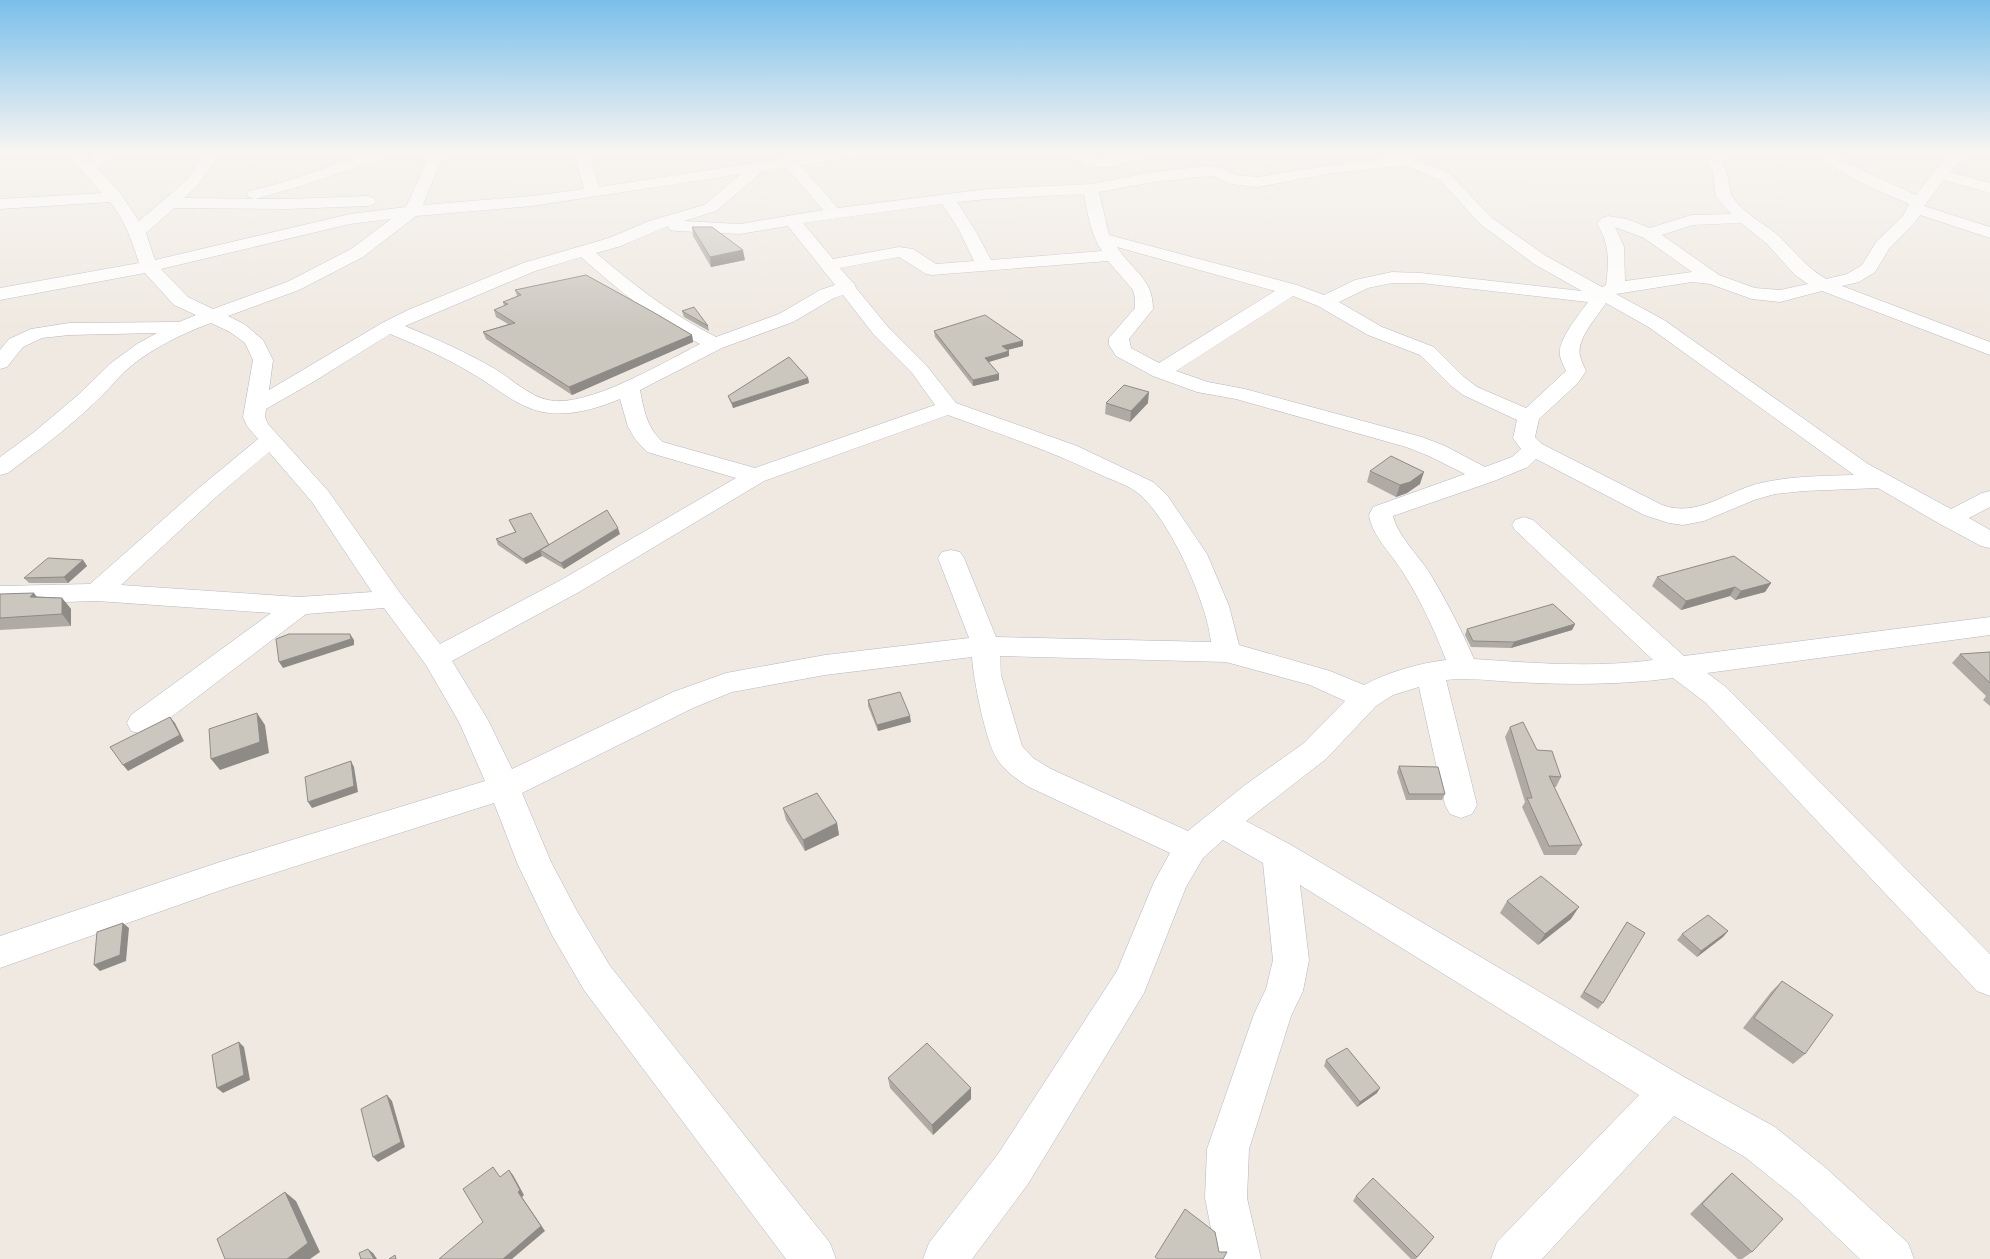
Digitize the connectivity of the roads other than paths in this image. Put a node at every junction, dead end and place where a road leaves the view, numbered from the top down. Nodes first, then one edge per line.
1 (124, 211) edge
2 (163, 211) edge
3 (393, 211) edge
4 (409, 211) edge
5 (701, 211) edge
6 (832, 211) edge
7 (852, 211) edge
8 (955, 211) edge
9 (1095, 211) edge
10 (1476, 211) edge
11 (1738, 211) edge
12 (1914, 211) edge
13 (1932, 211) edge
14 (834, 213) junction
15 (1745, 218) junction
16 (793, 221) junction
17 (665, 222) junction
18 (137, 232) junction
19 (1990, 233) edge
20 (1648, 234) junction
21 (1102, 238) junction
22 (584, 251) junction
23 (1113, 255) junction
24 (829, 264) junction
25 (150, 267) junction
26 (986, 267) junction
27 (1712, 279) junction
28 (1822, 286) junction
29 (848, 287) junction
30 (1290, 290) junction
31 (0, 294) edge
32 (1606, 294) junction
33 (1325, 302) junction
34 (211, 317) junction
35 (185, 326) junction
36 (389, 327) junction
37 (715, 344) junction
38 (1987, 346) edge
39 (0, 363) edge
40 (1160, 372) junction
41 (629, 386) junction
42 (255, 406) junction
43 (948, 408) junction
44 (1529, 417) junction
45 (270, 440) junction
46 (1534, 449) junction
47 (0, 468) edge
48 (756, 476) junction
49 (1486, 476) junction
50 (1880, 481) junction
51 (1990, 498) edge
52 (1949, 519) junction
53 (1524, 525) dead end
54 (1990, 540) edge
55 (951, 558) dead end
56 (97, 592) junction
57 (0, 595) edge
58 (391, 599) junction
59 (299, 606) junction
60 (1990, 626) edge
61 (986, 646) junction
62 (1226, 652) junction
63 (436, 658) junction
64 (1678, 667) junction
65 (1464, 668) junction
66 (1430, 672) junction
67 (1366, 698) junction
68 (142, 723) dead end
69 (502, 788) junction
70 (1461, 805) dead end
71 (1221, 822) junction
72 (1191, 848) junction
73 (1279, 855) junction
74 (0, 952) edge
75 (1990, 979) edge
76 (1670, 1091) junction
77 (1513, 1258) edge
78 (814, 1259) edge
79 (945, 1259) edge
80 (1239, 1259) edge
81 (1892, 1259) edge

1 - 18 street
2 - 18 street
3 - 25 street
4 - 34 street
5 - 17 street
6 - 14 street
7 - 14 street
8 - 26 street
9 - 21 street
10 - 32 street
11 - 15 street
12 - 28 street
13 - 19 street
14 - 16 street
15 - 20 street
15 - 28 street
16 - 17 street
16 - 24 street
17 - 22 street
18 - 25 street
20 - 27 street
20 - 32 street
21 - 23 street
21 - 30 street
22 - 36 street
22 - 37 street
23 - 26 street
23 - 40 street
24 - 26 street
24 - 29 street
25 - 31 street
25 - 34 street
27 - 28 street
27 - 32 street
28 - 38 street
29 - 37 street
29 - 43 street
30 - 33 street
30 - 40 street
32 - 33 street
32 - 44 street
32 - 50 street
33 - 44 street
34 - 35 street
34 - 42 street
35 - 39 street
35 - 47 street
36 - 41 street
36 - 42 street
37 - 41 street
40 - 49 street
41 - 48 street
42 - 45 street
43 - 48 street
43 - 62 street
44 - 46 street
45 - 56 street
45 - 58 street
46 - 49 street
46 - 50 street
48 - 63 street
49 - 65 street
50 - 52 street
51 - 52 street
52 - 54 street
53 - 64 street
55 - 61 street
56 - 57 street
56 - 59 street
58 - 59 street
58 - 63 street
59 - 68 street
60 - 64 street
61 - 62 street
61 - 69 street
61 - 72 street
62 - 67 street
63 - 69 street
64 - 65 street
64 - 75 street
65 - 66 street
66 - 67 street
66 - 70 street
67 - 71 street
69 - 74 street
69 - 78 street
71 - 72 street
71 - 73 street
72 - 79 street
73 - 76 street
73 - 80 street
76 - 77 street
76 - 81 street

